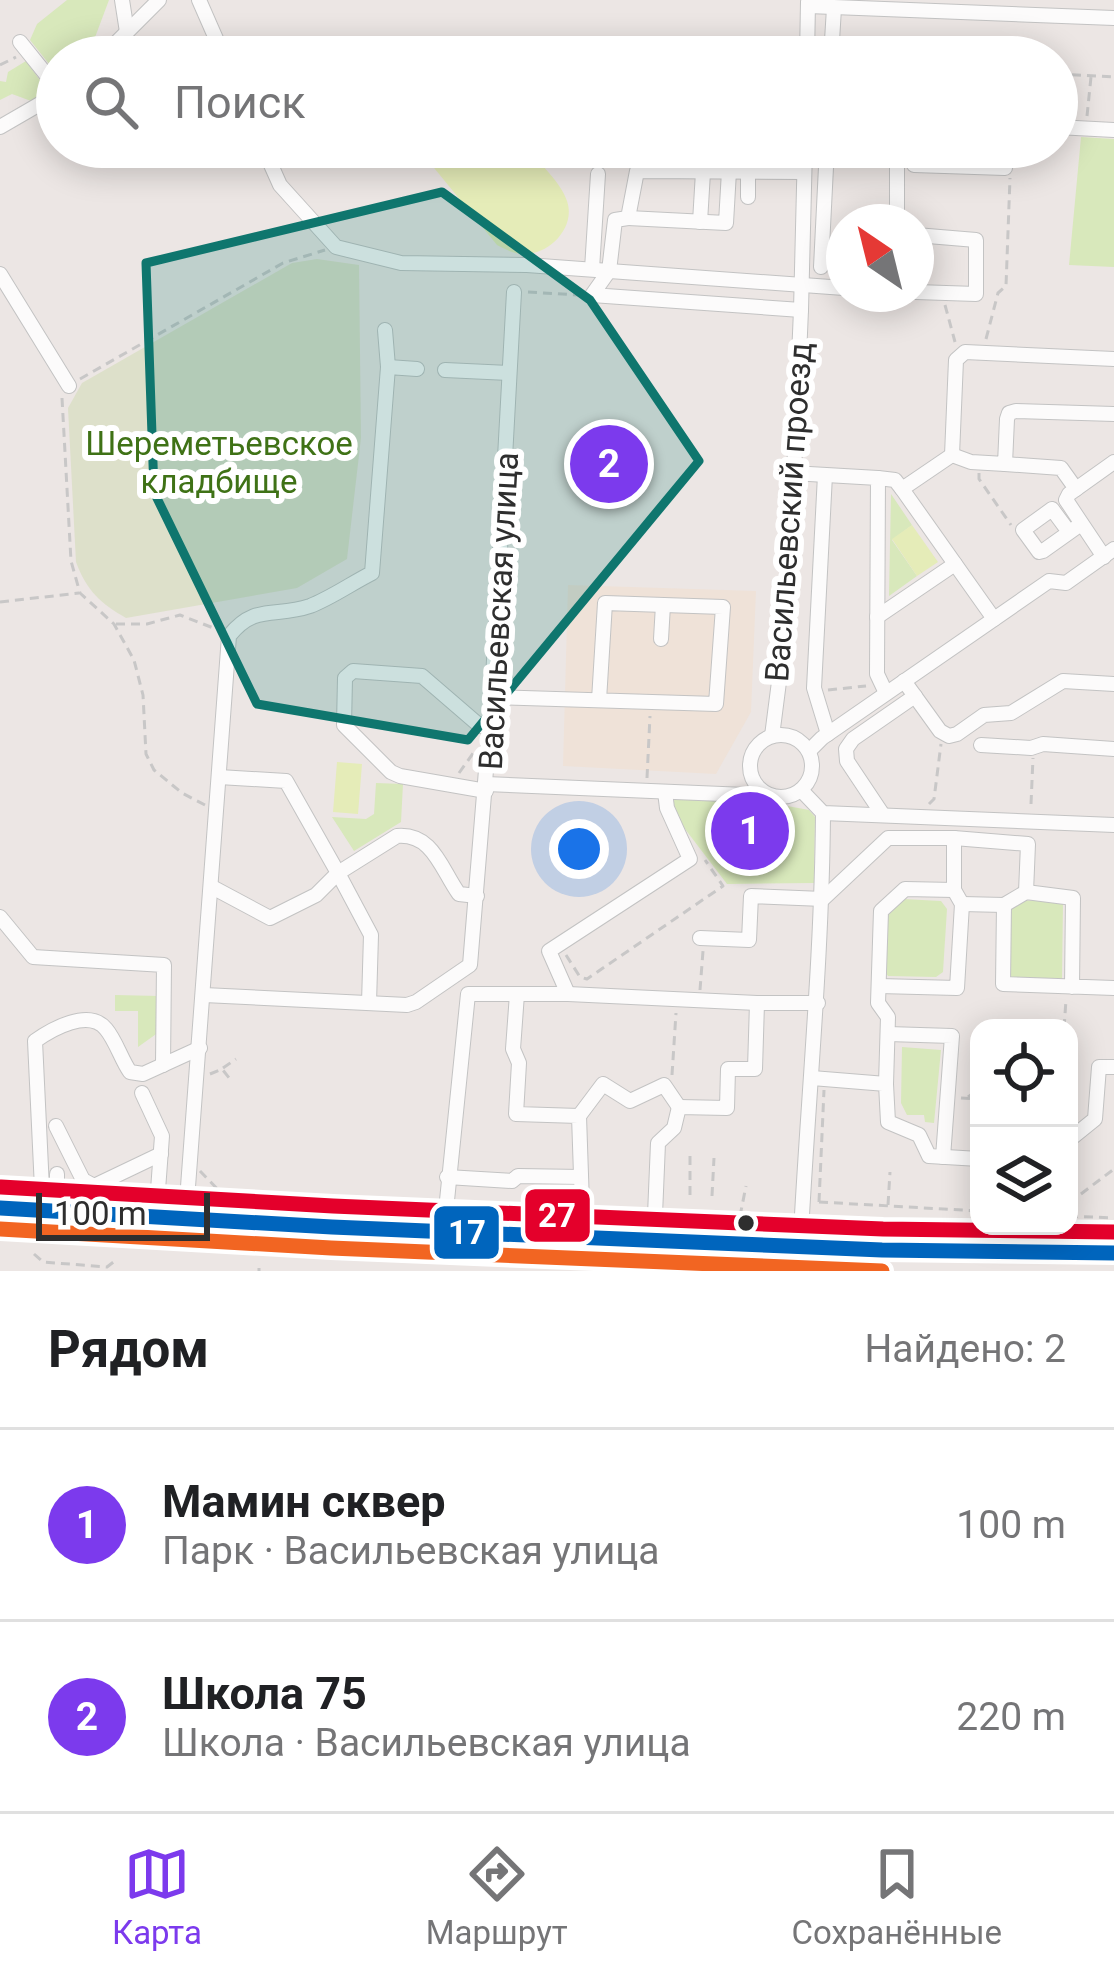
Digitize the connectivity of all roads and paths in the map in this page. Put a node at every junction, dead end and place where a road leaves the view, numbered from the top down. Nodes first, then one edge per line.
1 (159, 0) edge
2 (199, 0) edge
3 (127, 3) edge
4 (808, 3) edge
5 (834, 8) junction
6 (1114, 19) edge
7 (127, 32) junction
8 (123, 36) edge
9 (215, 36) edge
10 (807, 36) edge
11 (832, 36) edge
12 (24, 46) joint
13 (36, 62) edge
14 (0, 65) edge
15 (1078, 75) edge
16 (1091, 76) junction
17 (1114, 77) edge
18 (36, 105) edge
19 (0, 128) edge
20 (1078, 128) edge
21 (1086, 129) junction
22 (1114, 130) edge
23 (272, 168) edge
24 (804, 168) edge
25 (826, 168) edge
26 (897, 168) edge
27 (1007, 168) edge
28 (729, 171) junction
29 (748, 171) junction
30 (703, 172) junction
31 (804, 172) junction
32 (598, 174) dead end
33 (748, 197) dead end
34 (897, 204) edge
35 (803, 209) junction
36 (824, 210) junction
37 (628, 218) junction
38 (700, 222) junction
39 (934, 236) edge
40 (336, 247) junction
41 (821, 267) dead end
42 (592, 269) junction
43 (609, 271) junction
44 (0, 274) edge
45 (801, 286) junction
46 (826, 287) edge
47 (514, 292) joint
48 (934, 293) edge
49 (942, 293) junction
50 (592, 295) junction
51 (801, 310) junction
52 (385, 330) dead end
53 (986, 339) dead end
54 (959, 355) junction
55 (1114, 359) edge
56 (388, 368) junction
57 (416, 368) dead end
58 (445, 370) dead end
59 (509, 373) junction
60 (69, 386) junction
61 (1114, 414) edge
62 (952, 455) junction
63 (1114, 462) edge
64 (980, 463) junction
65 (1006, 464) junction
66 (792, 473) junction
67 (825, 476) junction
68 (878, 478) junction
69 (902, 489) junction
70 (1076, 489) junction
71 (1016, 534) dead end
72 (1109, 553) edge
73 (955, 564) junction
74 (80, 593) junction
75 (0, 602) edge
76 (663, 605) junction
77 (788, 611) junction
78 (818, 612) junction
79 (877, 617) junction
80 (994, 619) junction
81 (114, 624) junction
82 (229, 635) junction
83 (661, 639) dead end
84 (904, 681) junction
85 (1114, 685) edge
86 (883, 689) junction
87 (815, 692) junction
88 (915, 696) junction
89 (493, 697) junction
90 (599, 700) junction
91 (650, 702) junction
92 (490, 728) junction
93 (942, 733) junction
94 (828, 734) junction
95 (772, 736) junction
96 (479, 744) dead end
97 (980, 745) dead end
98 (1114, 749) edge
99 (809, 751) junction
100 (1033, 752) dead end
101 (219, 777) junction
102 (451, 785) junction
103 (486, 787) junction
104 (801, 790) junction
105 (646, 791) junction
106 (665, 793) junction
107 (771, 796) junction
108 (934, 799) dead end
109 (1031, 804) dead end
110 (217, 811) junction
111 (823, 813) junction
112 (883, 815) junction
113 (1114, 825) edge
114 (958, 847) junction
115 (690, 859) junction
116 (338, 873) junction
117 (212, 887) junction
118 (1026, 892) junction
119 (477, 896) junction
120 (958, 897) junction
121 (823, 899) junction
122 (1004, 905) junction
123 (0, 917) edge
124 (702, 938) joint
125 (560, 945) junction
126 (878, 986) junction
127 (1070, 987) junction
128 (1114, 988) edge
129 (517, 994) junction
130 (568, 994) junction
131 (204, 995) junction
132 (677, 999) junction
133 (699, 1000) junction
134 (369, 1003) junction
135 (758, 1003) junction
136 (818, 1003) junction
137 (1065, 1019) edge
138 (887, 1034) junction
139 (200, 1048) junction
140 (236, 1059) dead end
141 (163, 1065) junction
142 (1114, 1067) edge
143 (222, 1069) junction
144 (197, 1079) junction
145 (230, 1079) dead end
146 (818, 1080) junction
147 (886, 1084) junction
148 (142, 1093) dead end
149 (675, 1102) junction
150 (579, 1116) junction
151 (56, 1126) dead end
152 (1078, 1133) edge
153 (161, 1154) junction
154 (690, 1156) dead end
155 (943, 1157) junction
156 (714, 1158) dead end
157 (970, 1158) edge
158 (190, 1160) junction
159 (1114, 1169) edge
160 (890, 1172) dead end
161 (57, 1174) dead end
162 (448, 1177) junction
163 (581, 1177) junction
164 (746, 1186) dead end
165 (690, 1196) dead end
166 (712, 1196) dead end
167 (1078, 1196) edge
168 (228, 1200) dead end
169 (888, 1207) junction
170 (0, 1208) edge
171 (50, 1210) junction
172 (970, 1211) edge
173 (156, 1216) junction
174 (1078, 1216) edge
175 (1114, 1218) edge
176 (186, 1219) junction
177 (0, 1230) edge
178 (443, 1230) junction
179 (736, 1233) dead end
180 (580, 1235) junction
181 (184, 1238) junction
182 (654, 1239) junction
183 (800, 1247) junction
184 (1114, 1253) edge
185 (34, 1254) dead end
186 (116, 1260) dead end
187 (554, 1265) edge
188 (773, 1271) edge
189 (799, 1271) edge

1 - 7 street
2 - 9 street
3 - 7 street
4 - 5 street
4 - 10 street
5 - 6 street
5 - 11 street
7 - 8 street
12 - 13 street
12 - 14 path
15 - 16 path
16 - 17 path
16 - 21 path
18 - 19 street
20 - 21 street
21 - 22 street
23 - 40 street
24 - 31 street, Васильевский проезд
25 - 36 street
26 - 34 street
27 - 53 path
28 - 29 street
28 - 30 street
28 - 38 street
29 - 31 street
29 - 33 street
30 - 37 street
30 - 38 street
31 - 35 street, Васильевский проезд
32 - 42 street
35 - 36 street
35 - 45 street, Васильевский проезд
36 - 41 street
37 - 38 street
37 - 43 street
39 - 49 street
40 - 42 street
40 - 60 path
42 - 43 street
43 - 45 street
43 - 50 street
44 - 60 street
45 - 46 street
45 - 51 street, Васильевский проезд
47 - 50 path
47 - 59 street, Васильевская улица
48 - 49 street
49 - 54 path
50 - 51 street
51 - 66 street, Васильевский проезд
52 - 56 street
54 - 55 street
54 - 62 street
56 - 57 street
56 - 82 street
58 - 59 street
59 - 89 street, Васильевская улица
60 - 74 path
61 - 65 street
62 - 64 street
62 - 69 street
63 - 70 street
64 - 65 street
64 - 71 path
65 - 70 street
66 - 67 street
66 - 77 street, Васильевский проезд
67 - 68 street
67 - 78 street
68 - 69 street
68 - 79 street
69 - 73 street
70 - 72 street
72 - 80 street
73 - 79 street
73 - 80 street
74 - 75 path
74 - 81 path
76 - 83 street
76 - 90 street
76 - 91 street
77 - 78 street
77 - 95 street, Васильевский проезд
78 - 87 street
79 - 86 street
80 - 84 street
81 - 82 path
81 - 110 path
82 - 101 street
84 - 86 street
84 - 88 street
85 - 93 street
86 - 87 path
86 - 94 street
87 - 94 street
88 - 93 street
88 - 112 street
89 - 90 street
89 - 92 street, Васильевская улица
90 - 91 street
91 - 105 path
92 - 102 street
92 - 103 street, Васильевская улица
93 - 108 path
94 - 99 street
95 - 99 street
95 - 107 street
96 - 102 path
97 - 98 street
99 - 104 street
100 - 109 path
101 - 110 street
101 - 116 street
102 - 103 street
103 - 105 street, Васильевская улица
103 - 119 street
104 - 107 street
104 - 111 street
105 - 106 street, Васильевская улица
106 - 107 street, Васильевская улица
106 - 115 street
110 - 117 street
111 - 112 street
111 - 121 street
112 - 113 street
114 - 118 street
114 - 120 street
114 - 121 street
115 - 125 street
115 - 125 path
116 - 117 street
116 - 119 street
116 - 134 street
117 - 131 street
118 - 122 street
118 - 127 street
119 - 134 street
120 - 122 street
120 - 126 street
120 - 126 street
121 - 124 street
121 - 136 street
122 - 127 street
123 - 141 street
124 - 133 path
125 - 130 street
126 - 138 street
127 - 128 street
127 - 137 path
129 - 130 street
129 - 150 street
129 - 162 street
130 - 132 street
131 - 134 street
131 - 139 street
132 - 133 street
132 - 149 path
133 - 135 street
135 - 136 street
135 - 149 street
136 - 146 street
138 - 147 street
138 - 155 street
139 - 141 street
139 - 144 street
140 - 143 path
141 - 171 street
142 - 152 street
143 - 144 path
143 - 145 path
144 - 158 street
146 - 147 street
146 - 169 path
146 - 183 street
147 - 155 street
148 - 153 street
149 - 150 street
149 - 182 street
150 - 163 street
151 - 153 street
153 - 173 street
154 - 165 path
155 - 157 street
156 - 166 path
158 - 168 path
158 - 176 street
159 - 167 path
160 - 169 path
161 - 171 street
162 - 163 street
162 - 178 street
163 - 180 street
164 - 179 path
169 - 172 path
170 - 171 main road
171 - 173 main road
173 - 176 main road
174 - 175 path
176 - 178 main road
176 - 181 street
177 - 181 main road
178 - 180 main road
180 - 182 main road
181 - 187 main road
182 - 183 main road
183 - 184 main road
183 - 189 street
185 - 186 path
187 - 188 main road

